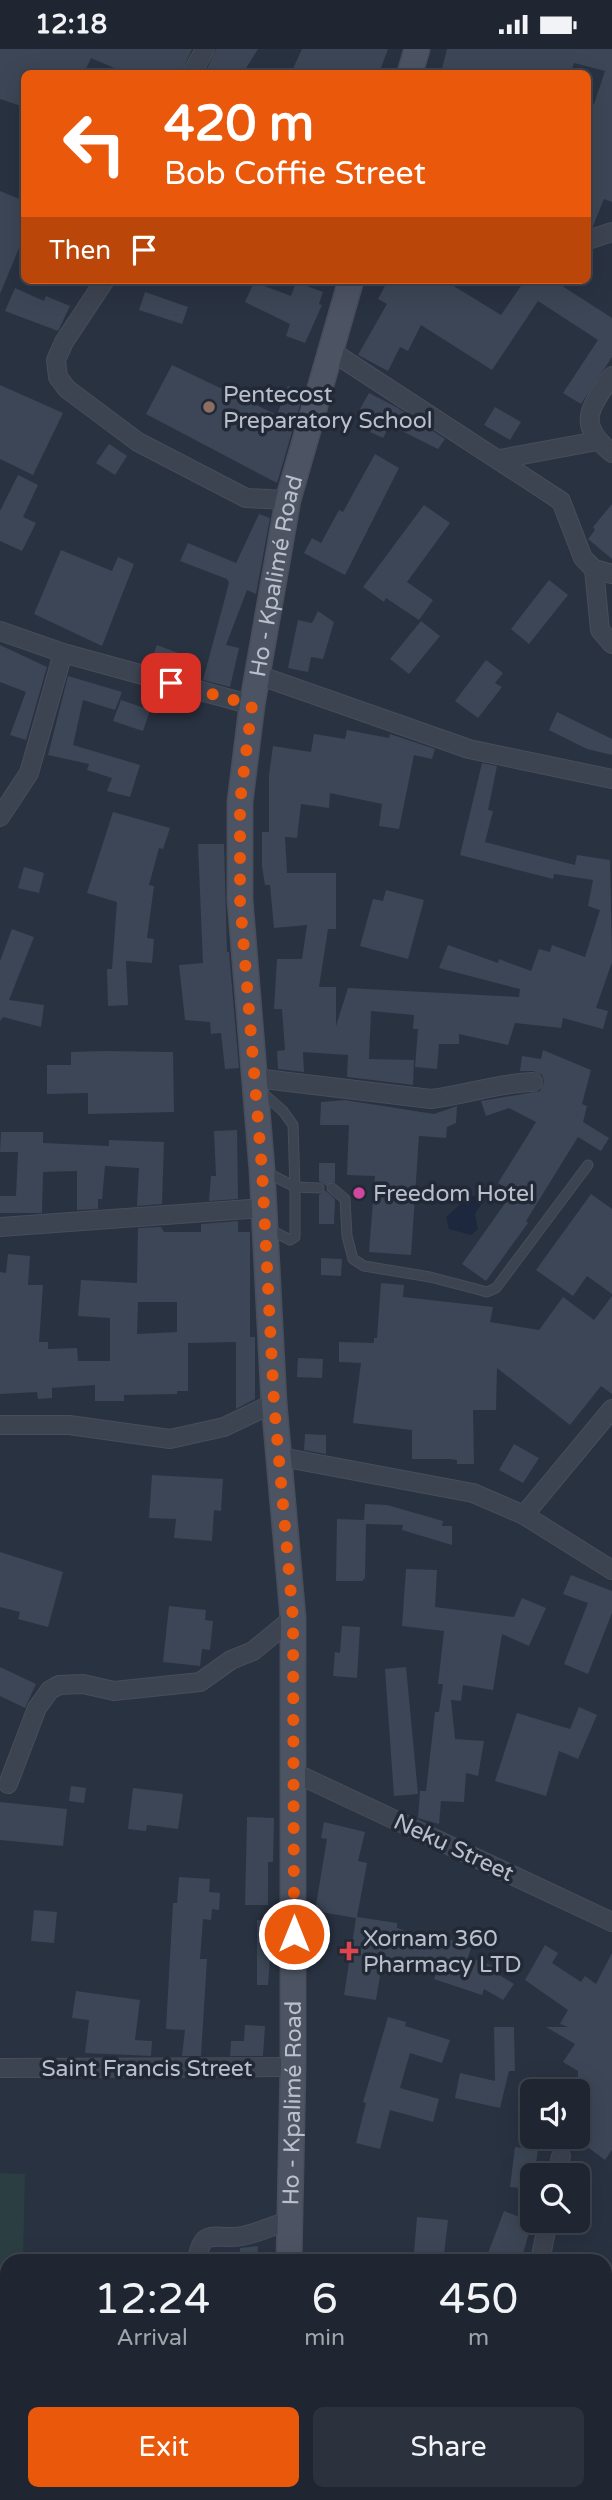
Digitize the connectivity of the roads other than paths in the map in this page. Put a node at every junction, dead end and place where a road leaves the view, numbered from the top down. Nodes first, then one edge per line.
1 (205, 49) edge
2 (417, 49) edge
3 (194, 70) edge
4 (411, 70) edge
5 (612, 232) edge
6 (591, 239) edge
7 (102, 284) edge
8 (350, 284) edge
9 (331, 351) junction
10 (612, 376) edge
11 (597, 441) junction
12 (612, 453) edge
13 (500, 459) junction
14 (288, 500) junction
15 (603, 572) edge
16 (0, 631) edge
17 (612, 644) edge
18 (63, 653) junction
19 (258, 675) junction
20 (252, 705) junction
21 (612, 779) edge
22 (0, 817) edge
23 (256, 1082) junction
24 (533, 1082) dead end
25 (588, 1165) dead end
26 (262, 1170) junction
27 (295, 1187) junction
28 (319, 1188) dead end
29 (332, 1188) dead end
30 (265, 1217) junction
31 (0, 1227) edge
32 (274, 1403) junction
33 (612, 1409) edge
34 (0, 1425) edge
35 (281, 1457) junction
36 (524, 1515) junction
37 (612, 1570) edge
38 (293, 1618) junction
39 (295, 1773) junction
40 (9, 1784) dead end
41 (612, 1922) edge
42 (293, 2067) junction
43 (0, 2068) edge
44 (561, 2156) dead end
45 (560, 2163) edge
46 (291, 2220) junction
47 (546, 2233) edge
48 (198, 2254) edge
49 (289, 2254) edge
50 (541, 2254) edge

1 - 3 street
2 - 4 main road
5 - 6 street
7 - 14 street
8 - 9 main road, Ho - Kpalimé Road
9 - 13 street
9 - 14 main road, Ho - Kpalimé Road
10 - 11 street
11 - 12 street
11 - 13 street
13 - 15 street
14 - 19 main road, Ho - Kpalimé Road
15 - 17 street
16 - 18 street
18 - 20 street
18 - 22 street
19 - 20 main road, Ho - Kpalimé Road
19 - 21 street
20 - 23 main road, Ho - Kpalimé Road
23 - 24 street
23 - 26 main road, Ho - Kpalimé Road
23 - 27 lane
25 - 29 lane
26 - 27 lane
26 - 30 main road, Ho - Kpalimé Road
27 - 28 lane
27 - 30 lane
30 - 31 street
30 - 32 main road, Ho - Kpalimé Road
32 - 34 street
32 - 35 main road, Ho - Kpalimé Road
33 - 36 street
35 - 36 street
35 - 38 main road, Ho - Kpalimé Road
36 - 37 street
38 - 39 main road, Ho - Kpalimé Road
38 - 40 street
39 - 41 street, Neku Street
39 - 42 main road, Ho - Kpalimé Road
42 - 43 street, Saint Francis Street
42 - 46 main road, Ho - Kpalimé Road
44 - 45 street
46 - 48 street
46 - 49 main road, Ho - Kpalimé Road
47 - 50 street

